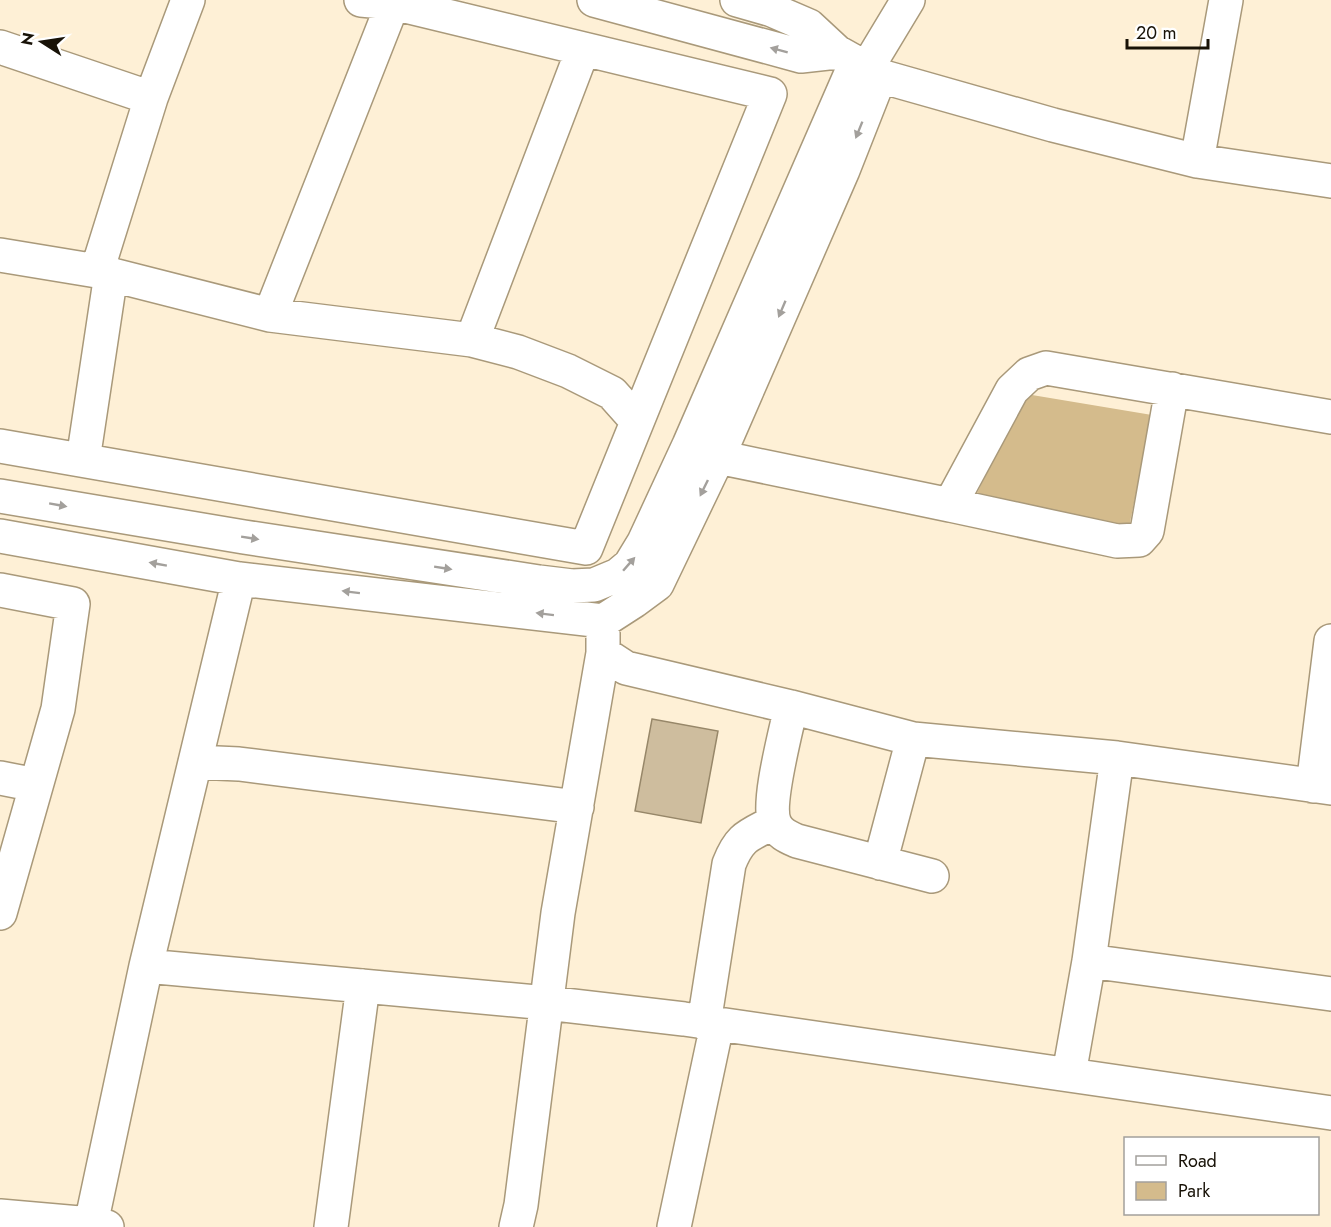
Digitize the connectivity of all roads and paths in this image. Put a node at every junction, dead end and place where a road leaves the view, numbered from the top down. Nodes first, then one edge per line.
1 (188, 0) edge
2 (361, 0) edge
3 (594, 0) edge
4 (737, 0) edge
5 (908, 0) edge
6 (1226, 0) edge
7 (393, 3) junction
8 (0, 47) edge
9 (583, 49) junction
10 (0, 59) edge
11 (860, 64) junction
12 (151, 98) junction
13 (1197, 161) junction
14 (1331, 181) edge
15 (0, 255) edge
16 (104, 273) junction
17 (270, 315) junction
18 (472, 340) junction
19 (1172, 389) junction
20 (1331, 417) edge
21 (637, 421) junction
22 (0, 446) edge
23 (718, 457) junction
24 (83, 460) junction
25 (0, 496) edge
26 (950, 505) junction
27 (0, 536) edge
28 (239, 579) junction
29 (594, 585) junction
30 (0, 590) edge
31 (603, 621) junction
32 (1331, 641) edge
33 (603, 653) junction
34 (791, 707) junction
35 (913, 739) junction
36 (1117, 759) junction
37 (195, 762) junction
38 (0, 778) edge
39 (36, 784) junction
40 (1322, 787) edge
41 (577, 807) junction
42 (774, 822) junction
43 (880, 863) junction
44 (932, 876) dead end
45 (0, 913) edge
46 (1089, 961) junction
47 (146, 966) junction
48 (363, 986) junction
49 (1331, 994) edge
50 (547, 1004) junction
51 (711, 1024) junction
52 (1069, 1074) junction
53 (1331, 1113) edge
54 (0, 1216) edge
55 (99, 1225) edge
56 (332, 1227) edge
57 (516, 1227) edge
58 (675, 1227) edge

1 - 12 street
2 - 7 street
11 -> 3 street
4 - 11 street
5 - 11 street
6 - 13 street
7 - 9 street
7 - 17 street
8 - 12 street
9 - 18 street
9 - 21 street
10 - 12 street
11 - 13 street
11 -> 23 street
29 -> 11 street
12 - 16 street
13 - 14 street
15 - 16 street
16 - 17 street
16 - 24 street
17 - 18 street
18 - 21 street
19 - 20 street
19 - 26 street
19 - 26 street
21 - 24 street
22 - 24 street
23 - 26 street
23 -> 31 street
25 -> 29 street
28 -> 27 street
31 -> 28 street
28 - 37 street
29 - 31 street
30 - 39 street
31 - 33 street
32 - 40 street
33 - 34 street
33 - 41 street
34 - 35 street
34 - 42 street
35 - 36 street
35 - 43 street
36 - 40 street
36 - 46 street
37 - 41 street
37 - 47 street
38 - 39 street
39 - 45 street
41 - 50 street
42 - 43 street
42 - 51 street
43 - 44 street
46 - 49 street
46 - 52 street
47 - 48 street
47 - 55 street
48 - 50 street
48 - 56 street
50 - 51 street
50 - 57 street
51 - 52 street
51 - 58 street
52 - 53 street
54 - 55 street

